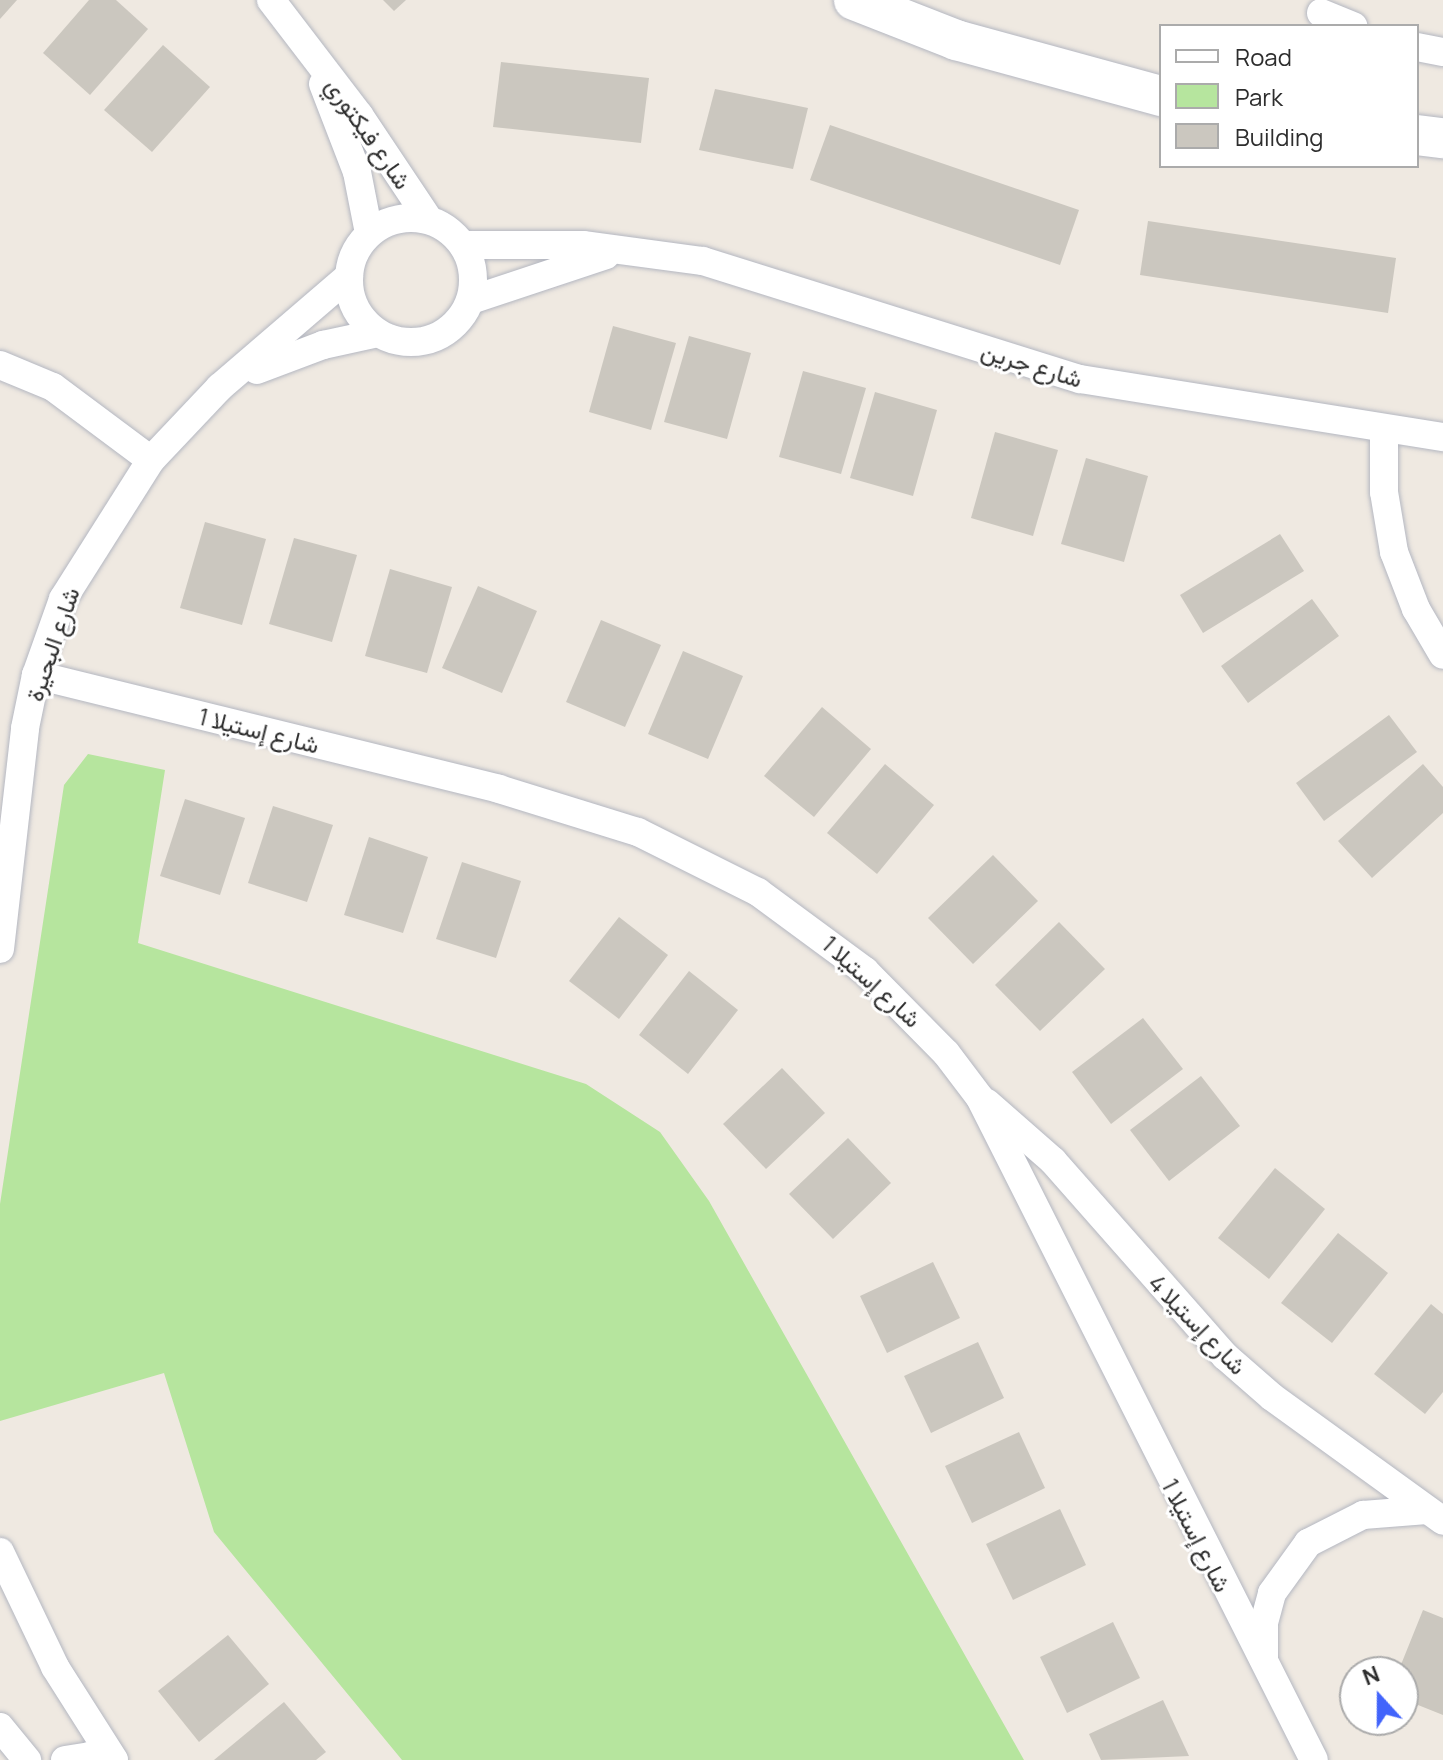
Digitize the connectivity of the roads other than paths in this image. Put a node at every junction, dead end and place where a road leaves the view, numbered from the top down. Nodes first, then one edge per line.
1 (271, 0) edge
2 (854, 0) edge
3 (1321, 13) edge
4 (1348, 24) edge
5 (308, 46) junction
6 (1419, 47) edge
7 (1443, 52) edge
8 (1159, 95) edge
9 (1419, 135) edge
10 (1443, 138) edge
11 (429, 220) junction
12 (369, 233) junction
13 (463, 245) junction
14 (631, 251) junction
15 (349, 276) junction
16 (471, 300) junction
17 (378, 333) junction
18 (0, 365) edge
19 (220, 387) junction
20 (1384, 431) junction
21 (1443, 437) edge
22 (151, 460) junction
23 (1443, 655) edge
24 (36, 675) junction
25 (0, 949) edge
26 (980, 1098) junction
27 (1435, 1516) edge
28 (0, 1552) edge
29 (1264, 1668) junction
30 (0, 1727) edge
31 (27, 1760) edge
32 (65, 1760) edge
33 (114, 1760) edge
34 (1314, 1760) edge

1 - 5 street, شارع فيكتوري
2 - 8 main road
3 - 4 street
5 - 11 street, شارع فيكتوري
5 - 12 street, شارع فيكتوري
6 - 7 street
9 - 10 main road
11 - 12 street
11 - 13 street
12 - 15 street
13 - 14 street, شارع جرين
13 - 16 street
14 - 16 street, شارع جرين
14 - 20 street, شارع جرين
15 - 17 street
15 - 19 street, شارع البحيرة
16 - 17 street
17 - 19 street, شارع البحيرة
18 - 22 street
19 - 22 street, شارع البحيرة
20 - 21 street, شارع جرين
20 - 23 street
22 - 24 street, شارع البحيرة
24 - 25 street, شارع البحيرة
24 - 26 street, شارع إستيلا 1
26 - 27 street, شارع إستيلا 4
26 - 29 street, شارع إستيلا 1
27 - 29 street
28 - 33 street
29 - 34 street, شارع إستيلا 1
30 - 31 street
32 - 33 street

